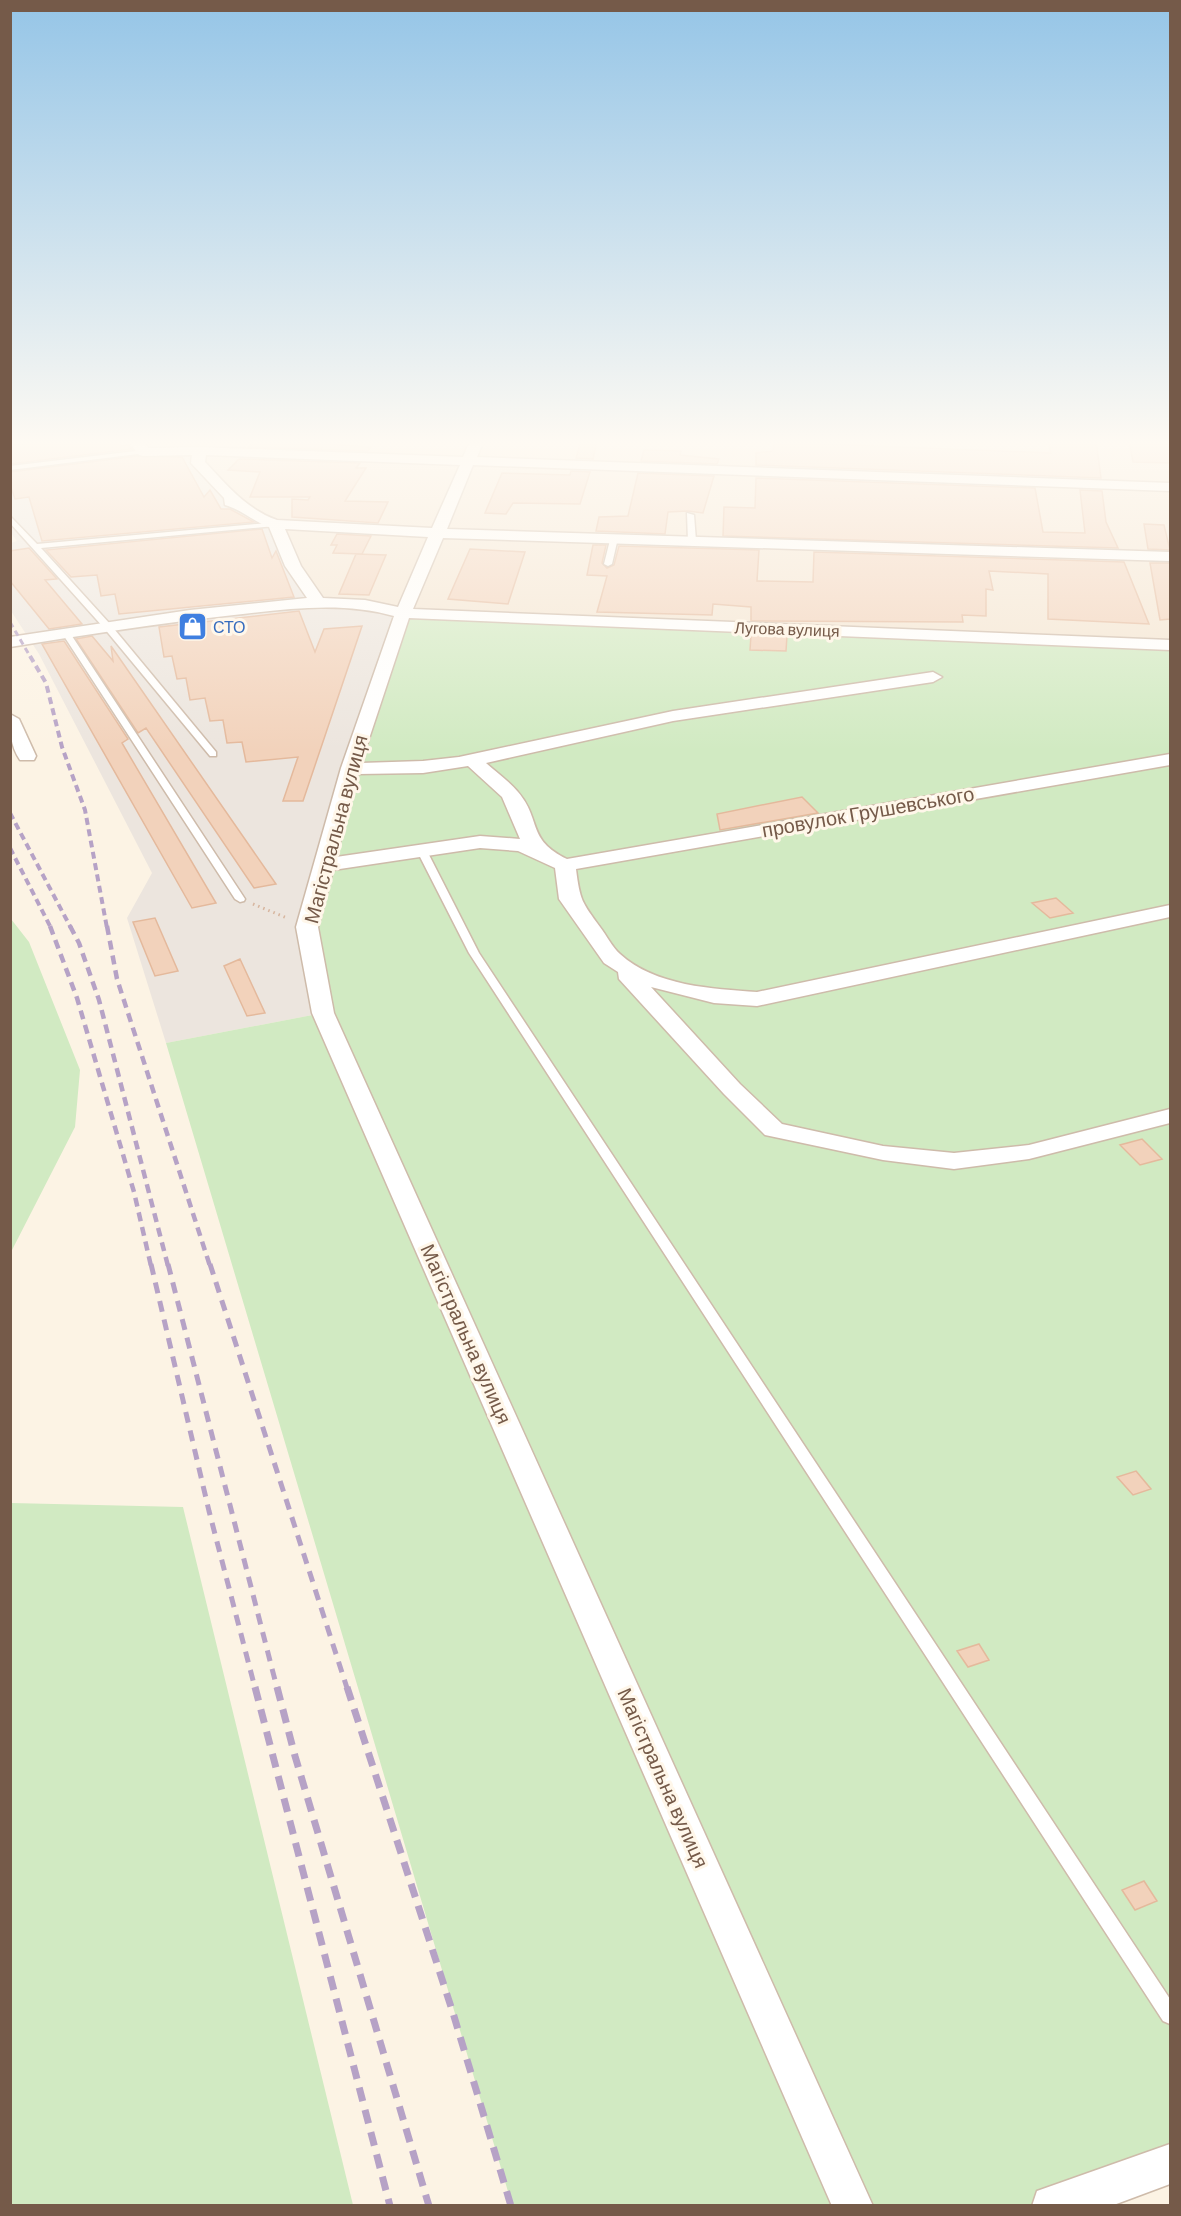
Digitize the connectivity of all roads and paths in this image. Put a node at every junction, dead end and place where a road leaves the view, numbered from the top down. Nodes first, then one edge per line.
1 (52, 544) edge
2 (284, 544) edge
3 (433, 544) edge
4 (613, 544) edge
5 (794, 544) edge
6 (35, 546) joint
7 (1170, 557) edge
8 (608, 564) dead end
9 (317, 601) junction
10 (404, 613) junction
11 (107, 627) junction
12 (66, 633) junction
13 (10, 642) edge
14 (1170, 645) edge
15 (933, 677) dead end
16 (10, 719) edge
17 (213, 754) dead end
18 (27, 756) dead end
19 (1170, 759) edge
20 (473, 761) junction
21 (350, 768) junction
22 (422, 851) junction
23 (542, 854) junction
24 (324, 865) junction
25 (566, 865) junction
26 (240, 899) joint
27 (1170, 911) edge
28 (308, 927) junction
29 (612, 958) junction
30 (1170, 1116) edge
31 (1170, 2016) edge
32 (1170, 2164) edge
33 (853, 2205) edge
34 (1052, 2205) edge

1 - 6 lane
2 - 9 street
3 - 10 street, Магістральна вулиця
4 - 8 lane
5 - 7 street
6 - 11 lane
9 - 10 street, Лугова вулиця
9 - 11 street, Лугова вулиця
10 - 14 street, Лугова вулиця
10 - 21 street, Магістральна вулиця
11 - 12 street, Лугова вулиця
11 - 17 lane
12 - 13 street, Лугова вулиця
12 - 26 lane
15 - 20 street
16 - 18 street
19 - 25 street, провулок Грушевського
20 - 21 street
20 - 23 street
21 - 24 street, Магістральна вулиця
22 - 23 street
22 - 24 street
22 - 31 lane
23 - 25 street
24 - 28 street, Магістральна вулиця
25 - 29 street
26 - 28 path
27 - 29 street
28 - 33 street, Магістральна вулиця
29 - 30 street
32 - 34 street

